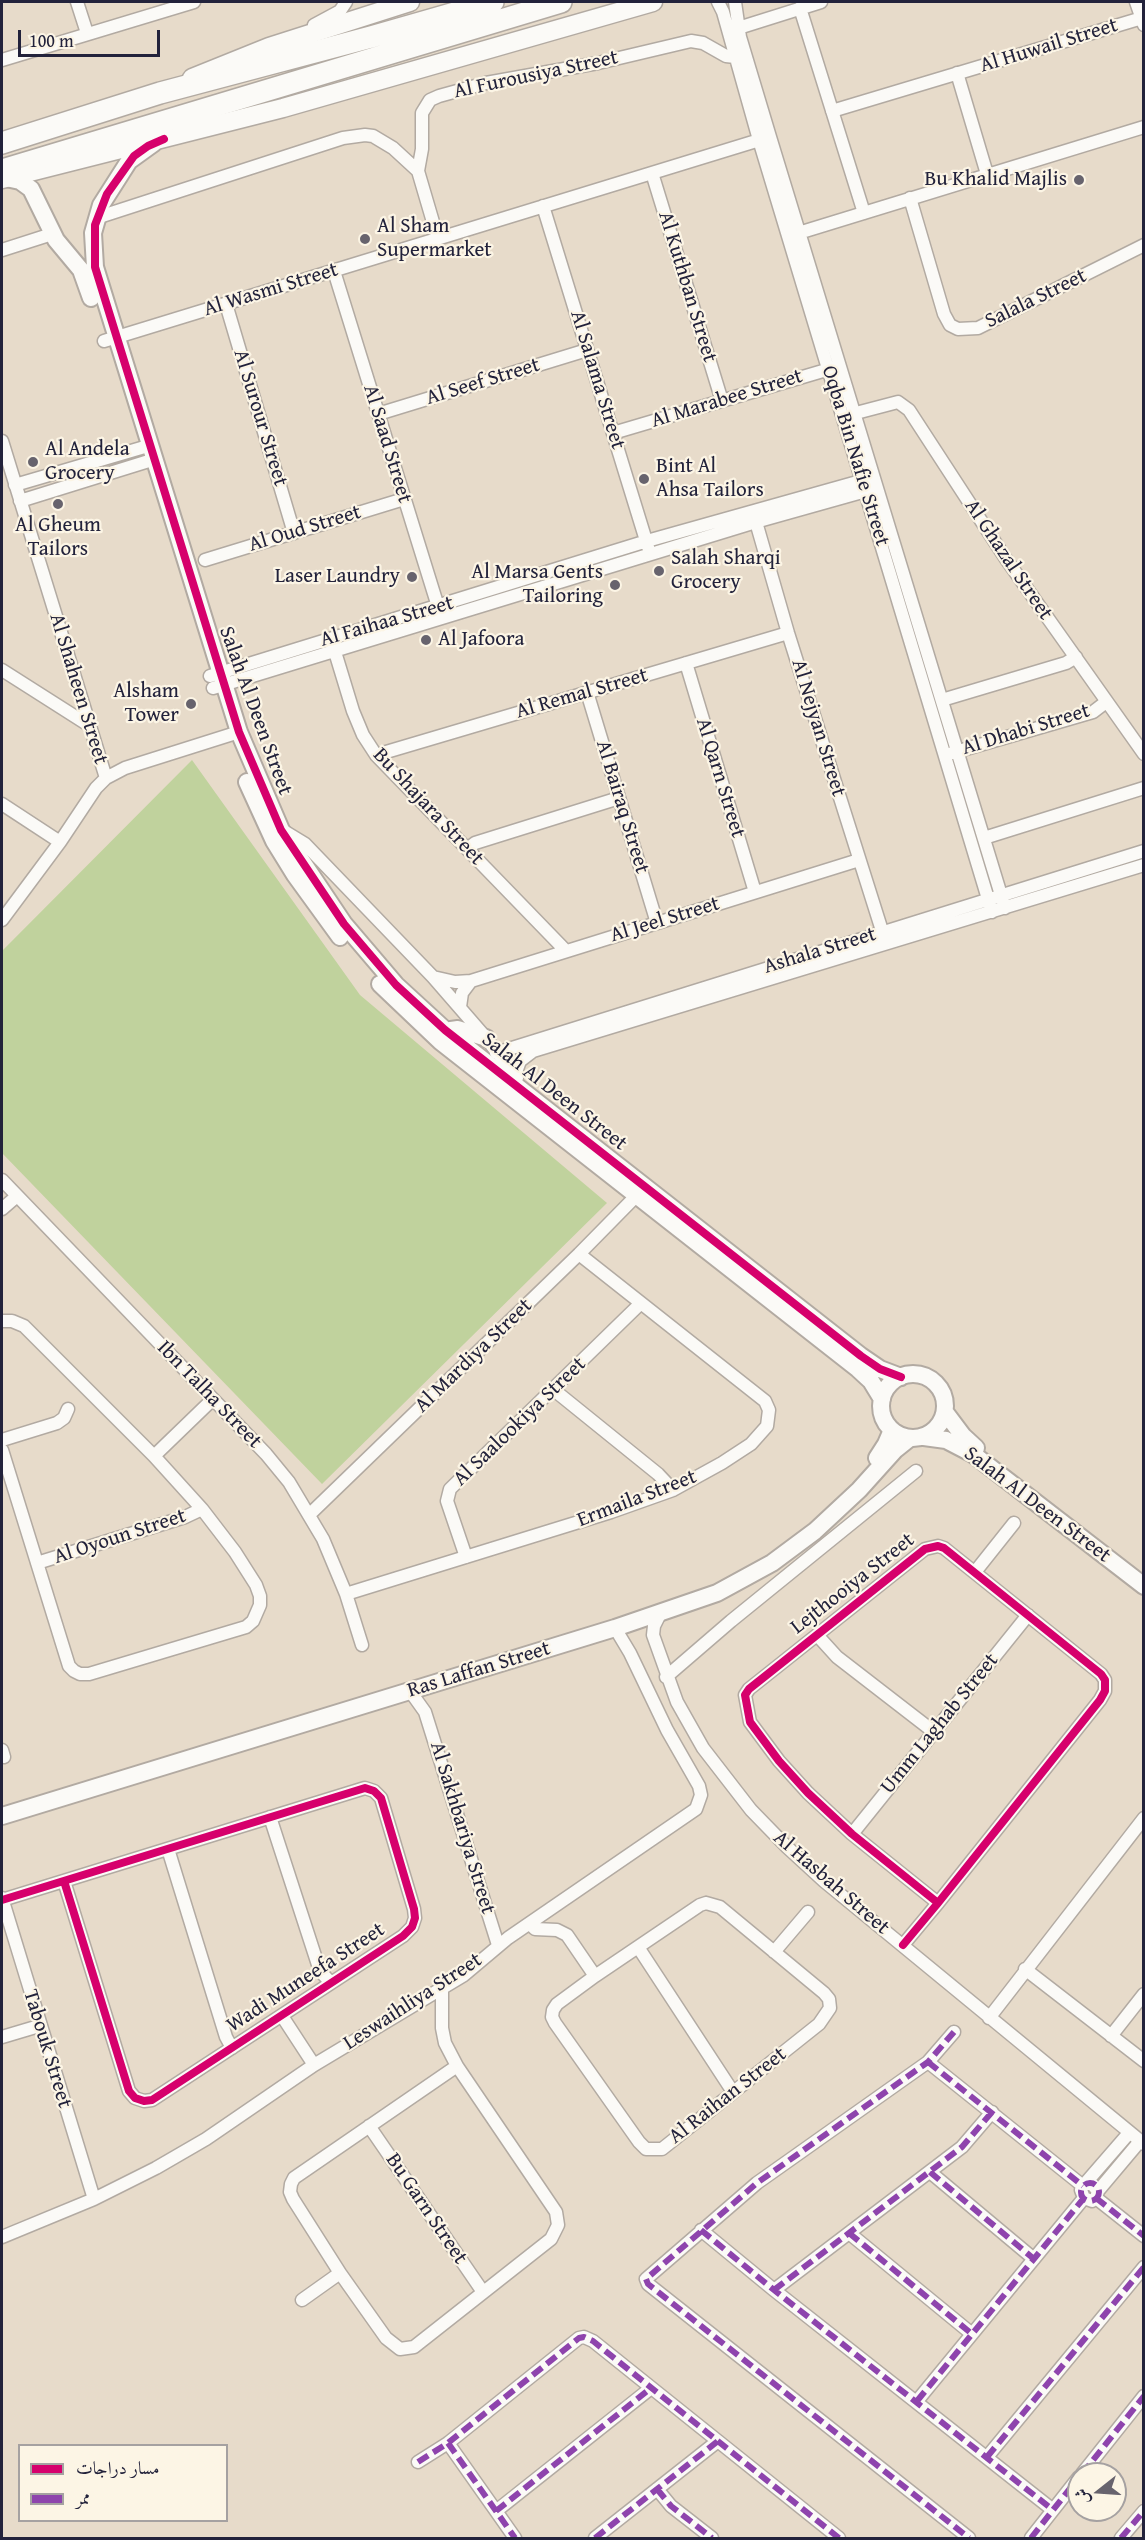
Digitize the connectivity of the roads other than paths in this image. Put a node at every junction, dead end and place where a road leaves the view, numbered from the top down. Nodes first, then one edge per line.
1 (77, 2) edge
2 (194, 2) edge
3 (346, 2) edge
4 (411, 2) edge
5 (493, 2) edge
6 (561, 2) edge
7 (653, 2) edge
8 (718, 2) edge
9 (735, 2) edge
10 (821, 2) edge
11 (1136, 2) edge
12 (800, 8) junction
13 (1142, 22) edge
14 (733, 29) junction
15 (87, 33) junction
16 (269, 47) junction
17 (735, 57) junction
18 (2, 60) edge
19 (957, 73) junction
20 (160, 93) junction
21 (752, 95) junction
22 (832, 111) junction
23 (1143, 128) edge
24 (765, 138) junction
25 (164, 139) junction
26 (2, 143) edge
27 (418, 171) junction
28 (652, 173) junction
29 (987, 174) junction
30 (3, 176) edge
31 (910, 198) junction
32 (543, 206) junction
33 (864, 213) junction
34 (96, 218) junction
35 (52, 234) junction
36 (794, 234) junction
37 (438, 239) junction
38 (1143, 245) edge
39 (2, 250) edge
40 (86, 263) junction
41 (334, 271) junction
42 (226, 304) junction
43 (110, 340) junction
44 (587, 350) junction
45 (842, 365) junction
46 (828, 369) junction
47 (722, 401) junction
48 (856, 413) junction
49 (378, 414) junction
50 (613, 433) junction
51 (2, 441) edge
52 (145, 455) junction
53 (871, 484) junction
54 (15, 485) junction
55 (404, 499) junction
56 (20, 501) junction
57 (754, 517) junction
58 (294, 532) junction
59 (648, 548) junction
60 (205, 560) dead end
61 (439, 612) junction
62 (788, 633) junction
63 (333, 644) junction
64 (1076, 657) junction
65 (686, 663) junction
66 (2, 670) edge
67 (217, 680) junction
68 (587, 692) junction
69 (942, 700) junction
70 (1106, 702) junction
71 (90, 726) junction
72 (233, 734) junction
73 (958, 750) junction
74 (1143, 754) edge
75 (376, 755) junction
76 (945, 755) junction
77 (106, 778) junction
78 (1143, 789) edge
79 (620, 798) junction
80 (2, 804) edge
81 (276, 833) junction
82 (984, 838) junction
83 (60, 842) junction
84 (467, 849) junction
85 (1143, 851) edge
86 (859, 860) junction
87 (1143, 865) edge
88 (755, 892) junction
89 (1004, 902) junction
90 (991, 906) junction
91 (2, 920) edge
92 (657, 923) junction
93 (884, 938) junction
94 (566, 951) junction
95 (433, 977) junction
96 (471, 981) junction
97 (460, 1008) junction
98 (443, 1036) junction
99 (486, 1038) junction
100 (496, 1053) junction
101 (514, 1075) junction
102 (527, 1094) junction
103 (2, 1180) edge
104 (641, 1191) junction
105 (17, 1196) junction
106 (2, 1209) edge
107 (579, 1254) junction
108 (640, 1304) junction
109 (2, 1321) edge
110 (901, 1377) junction
111 (554, 1390) junction
112 (213, 1399) junction
113 (882, 1399) junction
114 (68, 1409) dead end
115 (945, 1412) junction
116 (892, 1430) junction
117 (917, 1437) junction
118 (2, 1440) edge
119 (2, 1450) edge
120 (154, 1456) junction
121 (4, 1469) edge
122 (916, 1471) dead end
123 (673, 1490) junction
124 (202, 1509) junction
125 (310, 1514) junction
126 (1014, 1523) dead end
127 (466, 1557) junction
128 (38, 1563) junction
129 (975, 1572) junction
130 (1143, 1576) edge
131 (1143, 1586) edge
132 (346, 1594) junction
133 (1028, 1615) junction
134 (658, 1617) junction
135 (617, 1631) junction
136 (817, 1635) junction
137 (362, 1645) dead end
138 (666, 1677) junction
139 (418, 1688) junction
140 (934, 1732) junction
141 (2, 1806) edge
142 (2, 1816) edge
143 (270, 1817) junction
144 (1143, 1818) edge
145 (852, 1834) junction
146 (168, 1849) junction
147 (64, 1881) junction
148 (2, 1899) edge
149 (938, 1903) junction
150 (808, 1912) dead end
151 (530, 1924) junction
152 (498, 1945) junction
153 (903, 1945) junction
154 (638, 1947) junction
155 (774, 1952) junction
156 (1025, 1969) junction
157 (595, 1976) junction
158 (331, 1983) junction
159 (442, 1988) junction
160 (1143, 1994) edge
161 (282, 2016) junction
162 (989, 2018) junction
163 (39, 2026) junction
164 (954, 2032) dead end
165 (1111, 2036) junction
166 (2, 2037) edge
167 (232, 2048) junction
168 (1143, 2061) edge
169 (928, 2062) junction
170 (314, 2065) junction
171 (457, 2066) junction
172 (733, 2092) junction
173 (992, 2112) junction
174 (369, 2126) junction
175 (1129, 2133) junction
176 (1142, 2143) edge
177 (930, 2172) junction
178 (1090, 2191) junction
179 (94, 2199) junction
180 (702, 2230) junction
181 (849, 2233) junction
182 (1143, 2236) edge
183 (2, 2237) edge
184 (1034, 2259) junction
185 (1143, 2267) edge
186 (340, 2273) junction
187 (774, 2290) junction
188 (483, 2292) junction
189 (302, 2300) dead end
190 (972, 2334) junction
191 (651, 2388) junction
192 (1143, 2396) edge
193 (917, 2401) junction
194 (718, 2441) junction
195 (448, 2443) junction
196 (987, 2457) junction
197 (418, 2462) dead end
198 (1091, 2462) edge
199 (657, 2489) junction
200 (1067, 2492) edge
201 (1053, 2510) junction
202 (496, 2511) junction
203 (1143, 2511) edge
204 (515, 2538) edge
205 (595, 2538) edge
206 (712, 2538) edge
207 (839, 2538) edge
208 (969, 2538) edge
209 (1031, 2538) edge
210 (1121, 2538) edge

1 - 15 street
2 - 15 street
3 - 16 street
4 - 16 main road
5 - 20 highway
6 - 30 highway
7 - 25 main road, Al Furousiya Street
8 - 14 street, Oqba Bin Nafie Street
9 - 14 street, Oqba Bin Nafie Street
10 - 12 street
11 - 13 street
12 - 14 street
12 - 22 street
13 - 19 street, Al Huwail Street
14 - 17 street, Oqba Bin Nafie Street
14 - 21 street, Oqba Bin Nafie Street
15 - 18 street
16 - 20 main road
17 - 21 street, Oqba Bin Nafie Street
17 - 27 street, Al Furousiya Street
19 - 22 street, Al Huwail Street
19 - 29 street, Al Huwail Street
20 - 26 highway
21 - 24 street, Oqba Bin Nafie Street
22 - 33 street
23 - 29 street
24 - 28 street, Al Wasmi Street
24 - 36 street, Oqba Bin Nafie Street
25 - 30 main road, Al Furousiya Street
25 - 34 street, Salah Al Deen Street
27 - 34 street
27 - 37 street
28 - 32 street, Al Wasmi Street
28 - 47 street, Al Kuthban Street
29 - 31 street
30 - 35 street, Salah Al Deen Street
31 - 33 street
31 - 38 street, Salala Street
32 - 37 street, Al Wasmi Street
32 - 44 street, Al Salama Street
33 - 36 street
34 - 40 street, Salah Al Deen Street
35 - 39 street
35 - 40 street, Salah Al Deen Street
36 - 45 street, Oqba Bin Nafie Street
36 - 46 street, Oqba Bin Nafie Street
37 - 41 street, Al Wasmi Street
40 - 43 street, Salah Al Deen Street
41 - 42 street, Al Wasmi Street
41 - 49 street, Al Saad Street
42 - 43 street, Al Wasmi Street
42 - 58 street, Al Surour Street
43 - 52 street, Salah Al Deen Street
44 - 49 street, Al Seef Street
44 - 50 street, Al Salama Street
45 - 46 street, Al Marabee Street
45 - 48 street, Oqba Bin Nafie Street
46 - 47 street, Al Marabee Street
46 - 53 street, Oqba Bin Nafie Street
47 - 50 street, Al Marabee Street
48 - 53 street, Oqba Bin Nafie Street
48 - 64 street, Al Ghazal Street
49 - 55 street, Al Saad Street
50 - 59 street, Al Salama Street
51 - 54 street, Al Shaheen Street
52 - 54 street
52 - 56 street
52 - 67 street, Salah Al Deen Street
53 - 57 street, Al Faihaa Street
53 - 69 street, Oqba Bin Nafie Street
53 - 76 street, Oqba Bin Nafie Street
54 - 56 street, Al Shaheen Street
55 - 58 street, Al Oud Street
55 - 61 street, Al Saad Street
56 - 71 street, Al Shaheen Street
57 - 59 street, Al Faihaa Street
57 - 62 street, Al Nejyan Street
58 - 60 street, Al Oud Street
59 - 61 street, Al Faihaa Street
61 - 63 street, Al Faihaa Street
62 - 65 street, Al Remal Street
62 - 86 street, Al Nejyan Street
63 - 67 street, Al Faihaa Street
63 - 75 street, Bu Shajara Street
64 - 69 street
64 - 70 street, Al Ghazal Street
65 - 68 street, Al Remal Street
65 - 88 street, Al Qarn Street
66 - 71 street
67 - 72 street, Salah Al Deen Street
68 - 75 street, Al Remal Street
68 - 79 street, Al Bairaq Street
69 - 73 street, Oqba Bin Nafie Street
70 - 73 street, Al Dhabi Street
70 - 74 street, Al Ghazal Street
71 - 77 street, Al Shaheen Street
72 - 77 street, Al Shaheen Street
72 - 81 street, Salah Al Deen Street
73 - 76 street, Al Dhabi Street
73 - 82 street, Oqba Bin Nafie Street
75 - 84 street, Bu Shajara Street
76 - 90 street, Oqba Bin Nafie Street
77 - 83 street
78 - 82 street
79 - 84 street
79 - 92 street, Al Bairaq Street
80 - 83 street
81 - 95 street, Salah Al Deen Street
81 - 98 street, Salah Al Deen Street
82 - 89 street, Oqba Bin Nafie Street
83 - 91 street
84 - 94 street, Bu Shajara Street
85 - 89 street, Ashala Street
86 - 88 street, Al Jeel Street
86 - 93 street, Al Nejyan Street
87 - 89 street, Ashala Street
88 - 92 street, Al Jeel Street
89 - 90 street, Ashala Street
90 - 93 street, Ashala Street
92 - 94 street, Al Jeel Street
93 - 100 street, Ashala Street
93 - 101 street, Ashala Street
94 - 96 street, Al Jeel Street
95 - 96 street, Al Jeel Street
95 - 97 street, Salah Al Deen Street
96 - 97 street
97 - 99 street, Salah Al Deen Street
98 - 99 street
98 - 102 street, Salah Al Deen Street
98 - 104 street, Salah Al Deen Street
99 - 100 street, Salah Al Deen Street
100 - 101 street, Salah Al Deen Street
101 - 102 street, Salah Al Deen Street
102 - 104 street, Salah Al Deen Street
103 - 105 street, Ibn Talha Street
104 - 107 street, Al Mardiya Street
104 - 110 street, Salah Al Deen Street
104 - 113 street, Salah Al Deen Street
105 - 106 street
105 - 112 street, Ibn Talha Street
107 - 108 street, Ermaila Street
107 - 125 street, Al Mardiya Street
108 - 111 street, Al Saalookiya Street
108 - 123 street, Ermaila Street
109 - 120 street
110 - 113 street
110 - 115 street
111 - 123 street
111 - 127 street, Al Saalookiya Street
112 - 120 street
112 - 125 street, Ibn Talha Street
113 - 116 street
114 - 118 street
115 - 117 street
115 - 130 street, Salah Al Deen Street
116 - 117 street
116 - 141 street, Ras Laffan Street
117 - 131 street, Salah Al Deen Street
117 - 134 street, Ras Laffan Street
119 - 121 street
120 - 124 street
121 - 128 street
122 - 138 street
123 - 127 street, Ermaila Street
124 - 128 street, Al Oyoun Street
124 - 128 street
125 - 132 street, Ibn Talha Street
126 - 129 street
127 - 132 street, Ermaila Street
129 - 133 street, Lejthooiya Street
129 - 136 street, Lejthooiya Street
132 - 137 street, Ibn Talha Street
133 - 140 street, Umm Laghab Street
133 - 149 street, Lejthooiya Street
134 - 135 street, Ras Laffan Street
134 - 138 street, Al Hasbah Street
135 - 139 street, Ras Laffan Street
135 - 151 street, Leswaihliya Street
136 - 140 street
136 - 145 street, Lejthooiya Street
138 - 153 street, Al Hasbah Street
139 - 142 street, Ras Laffan Street
139 - 152 street, Al Sakhbariya Street
140 - 145 street, Umm Laghab Street
143 - 146 street, Wadi Muneefa Street
143 - 158 street
143 - 158 street, Wadi Muneefa Street
144 - 156 street
145 - 149 street, Lejthooiya Street
146 - 147 street, Wadi Muneefa Street
146 - 167 street
147 - 148 street, Wadi Muneefa Street
147 - 167 street, Wadi Muneefa Street
148 - 163 street, Tabouk Street
149 - 153 street, Lejthooiya Street
150 - 155 street
151 - 152 street, Leswaihliya Street
151 - 157 street
152 - 159 street, Leswaihliya Street
153 - 162 street, Al Hasbah Street
154 - 155 street, Al Raihan Street
154 - 157 street, Al Raihan Street
154 - 172 street
155 - 172 street, Al Raihan Street
156 - 162 street
156 - 165 street
157 - 172 street, Al Raihan Street
158 - 161 street, Wadi Muneefa Street
159 - 170 street, Leswaihliya Street
159 - 171 street
160 - 165 street
161 - 167 street, Wadi Muneefa Street
161 - 170 street, Wadi Muneefa Street
162 - 175 street, Al Hasbah Street
163 - 166 street
163 - 179 street, Tabouk Street
164 - 169 street
165 - 168 street
169 - 173 street
169 - 180 street
170 - 179 street, Leswaihliya Street
171 - 174 street
171 - 188 street
173 - 177 street
173 - 178 street
174 - 186 street
174 - 188 street, Bu Garn Street
175 - 176 street, Al Hasbah Street
175 - 178 street
176 - 178 street
177 - 181 street
177 - 184 street
178 - 182 street
178 - 184 street
179 - 183 street, Leswaihliya Street
180 - 187 street
180 - 208 street
181 - 187 street
181 - 190 street
184 - 190 street
185 - 196 street
186 - 188 street
186 - 189 street
187 - 193 street
190 - 193 street
191 - 194 street
191 - 195 street
191 - 202 street
192 - 198 street
193 - 196 street
194 - 199 street
194 - 207 street
195 - 197 street
195 - 202 street
196 - 201 street
199 - 205 street
199 - 206 street
200 - 201 street
201 - 209 street
202 - 204 street
203 - 210 street

